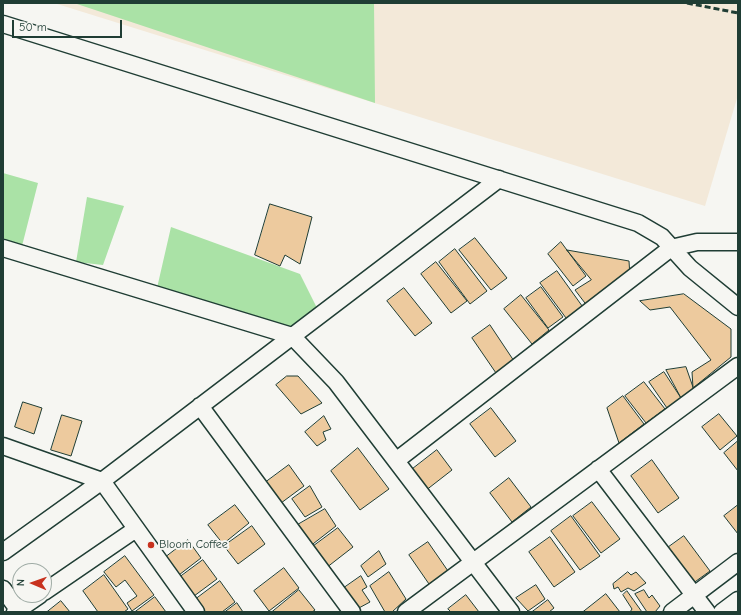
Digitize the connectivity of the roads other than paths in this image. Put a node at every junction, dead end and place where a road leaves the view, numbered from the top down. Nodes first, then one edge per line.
1 (3, 24) edge
2 (499, 179) junction
3 (738, 242) edge
4 (3, 248) edge
5 (671, 248) junction
6 (738, 307) edge
7 (292, 336) junction
8 (738, 366) edge
9 (200, 406) junction
10 (3, 446) edge
11 (397, 460) junction
12 (598, 469) junction
13 (102, 481) junction
14 (136, 528) junction
15 (3, 552) edge
16 (472, 562) junction
17 (738, 562) edge
18 (52, 586) edge
19 (3, 589) edge
20 (695, 596) junction
21 (738, 600) edge
22 (29, 603) edge
23 (18, 611) edge
24 (196, 612) edge
25 (352, 612) edge
26 (406, 612) edge
27 (511, 612) edge
28 (672, 612) edge
29 (707, 612) edge
30 (722, 612) edge

1 - 2 street
2 - 5 street
2 - 7 street
3 - 5 street
4 - 7 street
5 - 6 street
5 - 11 street
7 - 9 street
7 - 11 street
8 - 12 street
9 - 13 street
9 - 25 street
10 - 13 street
11 - 16 street
12 - 16 street
12 - 20 street
13 - 14 street
13 - 15 street
14 - 18 street
14 - 24 street
16 - 26 street
16 - 27 street
17 - 20 street
19 - 23 street
20 - 28 street
20 - 29 street
21 - 30 street
22 - 23 street

